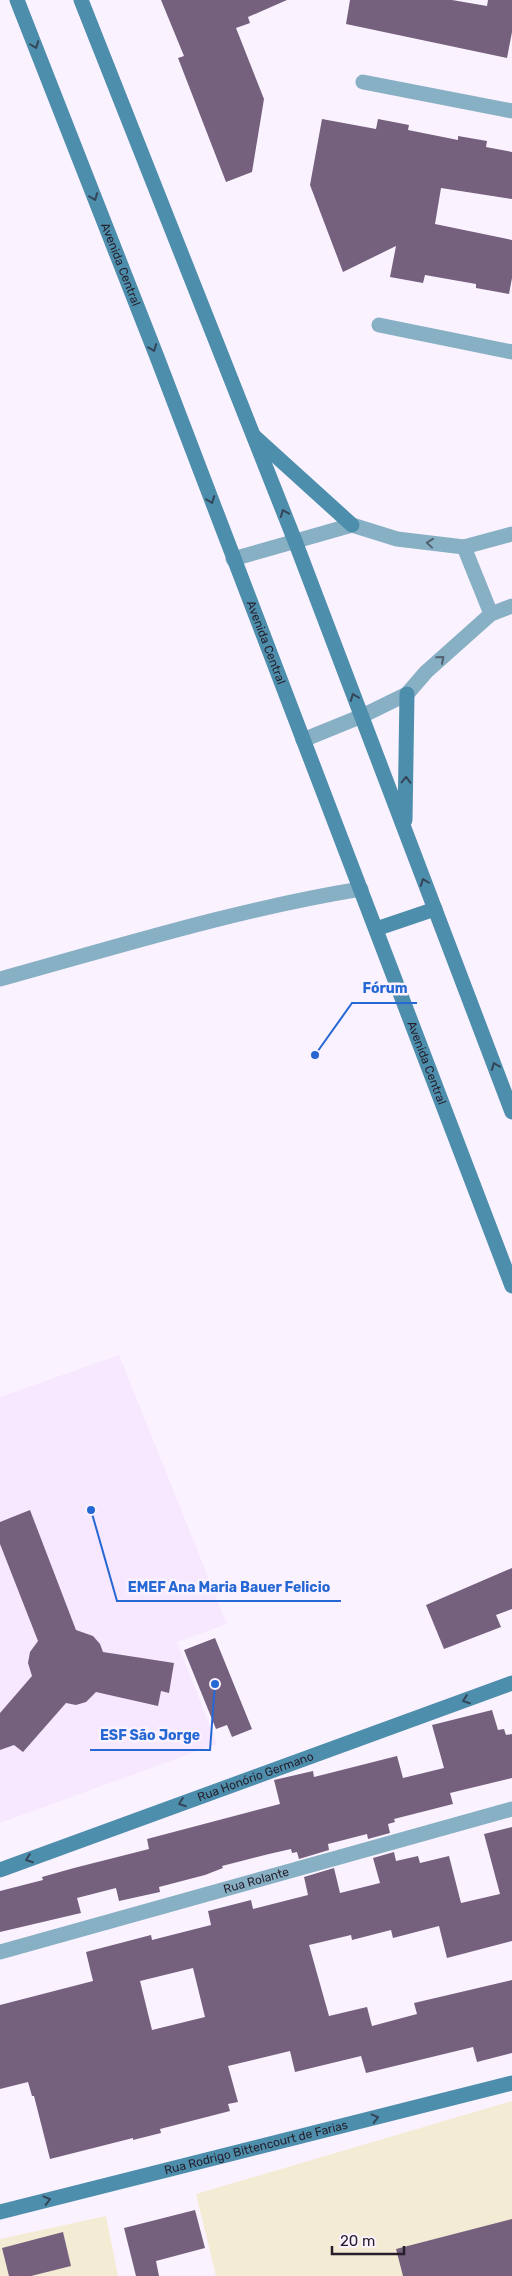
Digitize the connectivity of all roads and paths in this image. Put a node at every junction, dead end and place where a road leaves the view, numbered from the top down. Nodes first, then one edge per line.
1 (17, 0) edge
2 (81, 0) edge
3 (363, 82) dead end
4 (512, 111) edge
5 (379, 325) dead end
6 (512, 352) edge
7 (252, 435) junction
8 (352, 525) junction
9 (512, 534) edge
10 (295, 541) junction
11 (464, 547) junction
12 (233, 558) junction
13 (512, 606) edge
14 (491, 614) junction
15 (407, 694) junction
16 (362, 716) junction
17 (303, 740) junction
18 (405, 829) junction
19 (361, 889) junction
20 (435, 909) junction
21 (376, 929) junction
22 (0, 979) edge
23 (512, 1112) edge
24 (512, 1286) edge
25 (512, 1683) edge
26 (512, 1809) edge
27 (0, 1870) edge
28 (0, 1952) edge
29 (512, 2083) edge
30 (0, 2212) edge

1 -> 12 main road, Avenida Central
2 - 7 main road
3 - 4 street
5 - 6 street
7 - 8 main road
10 -> 7 main road
8 - 10 street
11 -> 8 street
9 - 11 street
10 - 12 street
16 -> 10 main road
11 - 14 street
12 - 17 main road, Avenida Central
13 - 14 street
15 -> 14 street
15 - 16 street
18 -> 15 main road
16 - 17 street
16 - 18 main road
17 - 19 main road, Avenida Central
20 -> 18 main road
19 - 21 main road, Avenida Central
19 - 22 street
20 - 21 main road
23 -> 20 main road
21 - 24 main road, Avenida Central
25 -> 27 main road, Rua Honório Germano
26 - 28 street, Rua Rolante
30 -> 29 main road, Rua Rodrigo Bittencourt de Farias

